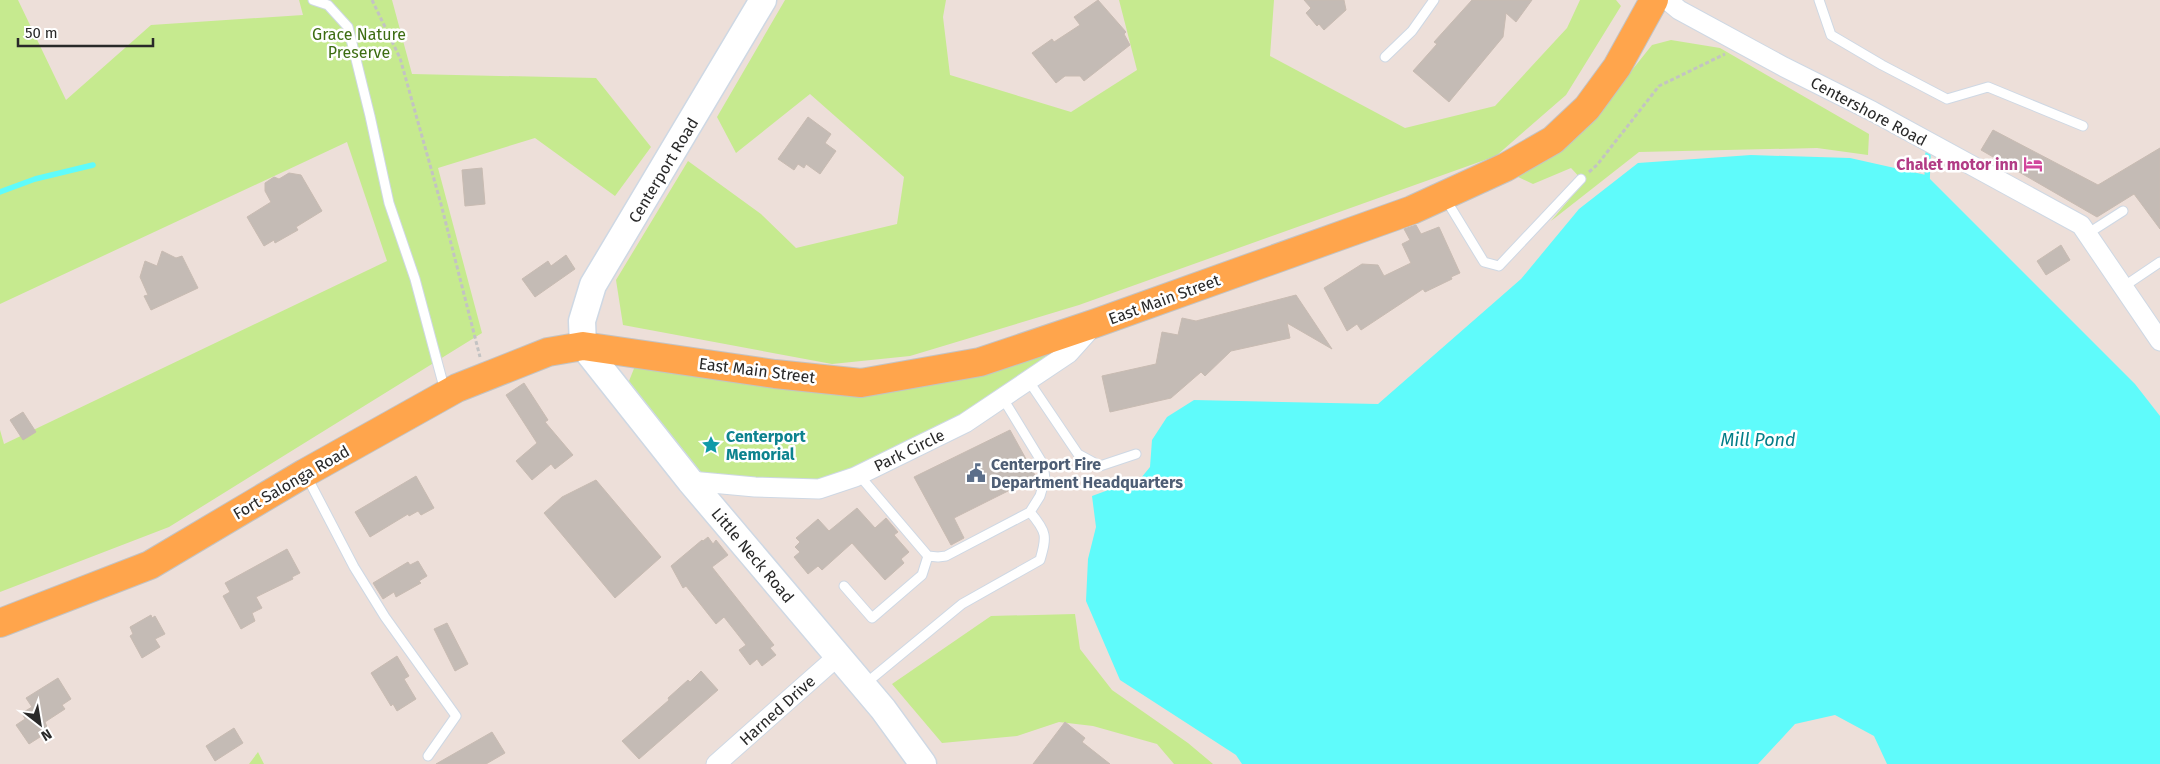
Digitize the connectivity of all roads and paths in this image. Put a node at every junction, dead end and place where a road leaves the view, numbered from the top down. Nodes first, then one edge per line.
1 (314, 0) edge
2 (372, 0) edge
3 (763, 0) edge
4 (1434, 0) edge
5 (1654, 0) edge
6 (1667, 0) edge
7 (1819, 0) edge
8 (1743, 45) junction
9 (1385, 57) dead end
10 (2083, 126) dead end
11 (1580, 180) joint
12 (1444, 196) junction
13 (2123, 211) dead end
14 (2087, 234) junction
15 (2160, 262) edge
16 (2123, 287) junction
17 (1096, 323) junction
18 (2160, 341) edge
19 (583, 346) junction
20 (485, 377) junction
21 (1027, 380) junction
22 (446, 394) junction
23 (1002, 396) junction
24 (1136, 454) dead end
25 (305, 473) junction
26 (859, 474) junction
27 (690, 480) junction
28 (1030, 512) junction
29 (928, 556) junction
30 (844, 586) dead end
31 (0, 623) edge
32 (838, 656) junction
33 (863, 686) junction
34 (428, 756) dead end
35 (716, 764) edge
36 (923, 764) edge

1 - 22 lane
2 - 20 path
3 - 19 street, Centerport Road
4 - 9 lane
5 - 12 main road, East Main Street
6 - 8 street, Centershore Road
7 - 10 lane
8 - 11 path
8 - 14 street, Centershore Road
11 - 12 lane
12 - 17 main road, East Main Street
13 - 14 lane
14 - 16 street, Centershore Road
15 - 16 lane
16 - 18 street, Centershore Road
17 - 19 main road, East Main Street
17 - 21 street, Park Circle
19 - 20 main road, Fort Salonga Road
19 - 27 street, Little Neck Road
20 - 22 main road, Fort Salonga Road
21 - 23 street, Park Circle
21 - 24 lane
22 - 25 main road, Fort Salonga Road
23 - 26 street, Park Circle
23 - 28 lane
25 - 31 main road, Fort Salonga Road
25 - 34 lane
26 - 27 street, Park Circle
26 - 29 lane
27 - 32 street, Little Neck Road
28 - 29 lane
28 - 33 lane
29 - 30 lane
32 - 33 street, Little Neck Road
32 - 35 street, Harned Drive
33 - 36 street, Little Neck Road

